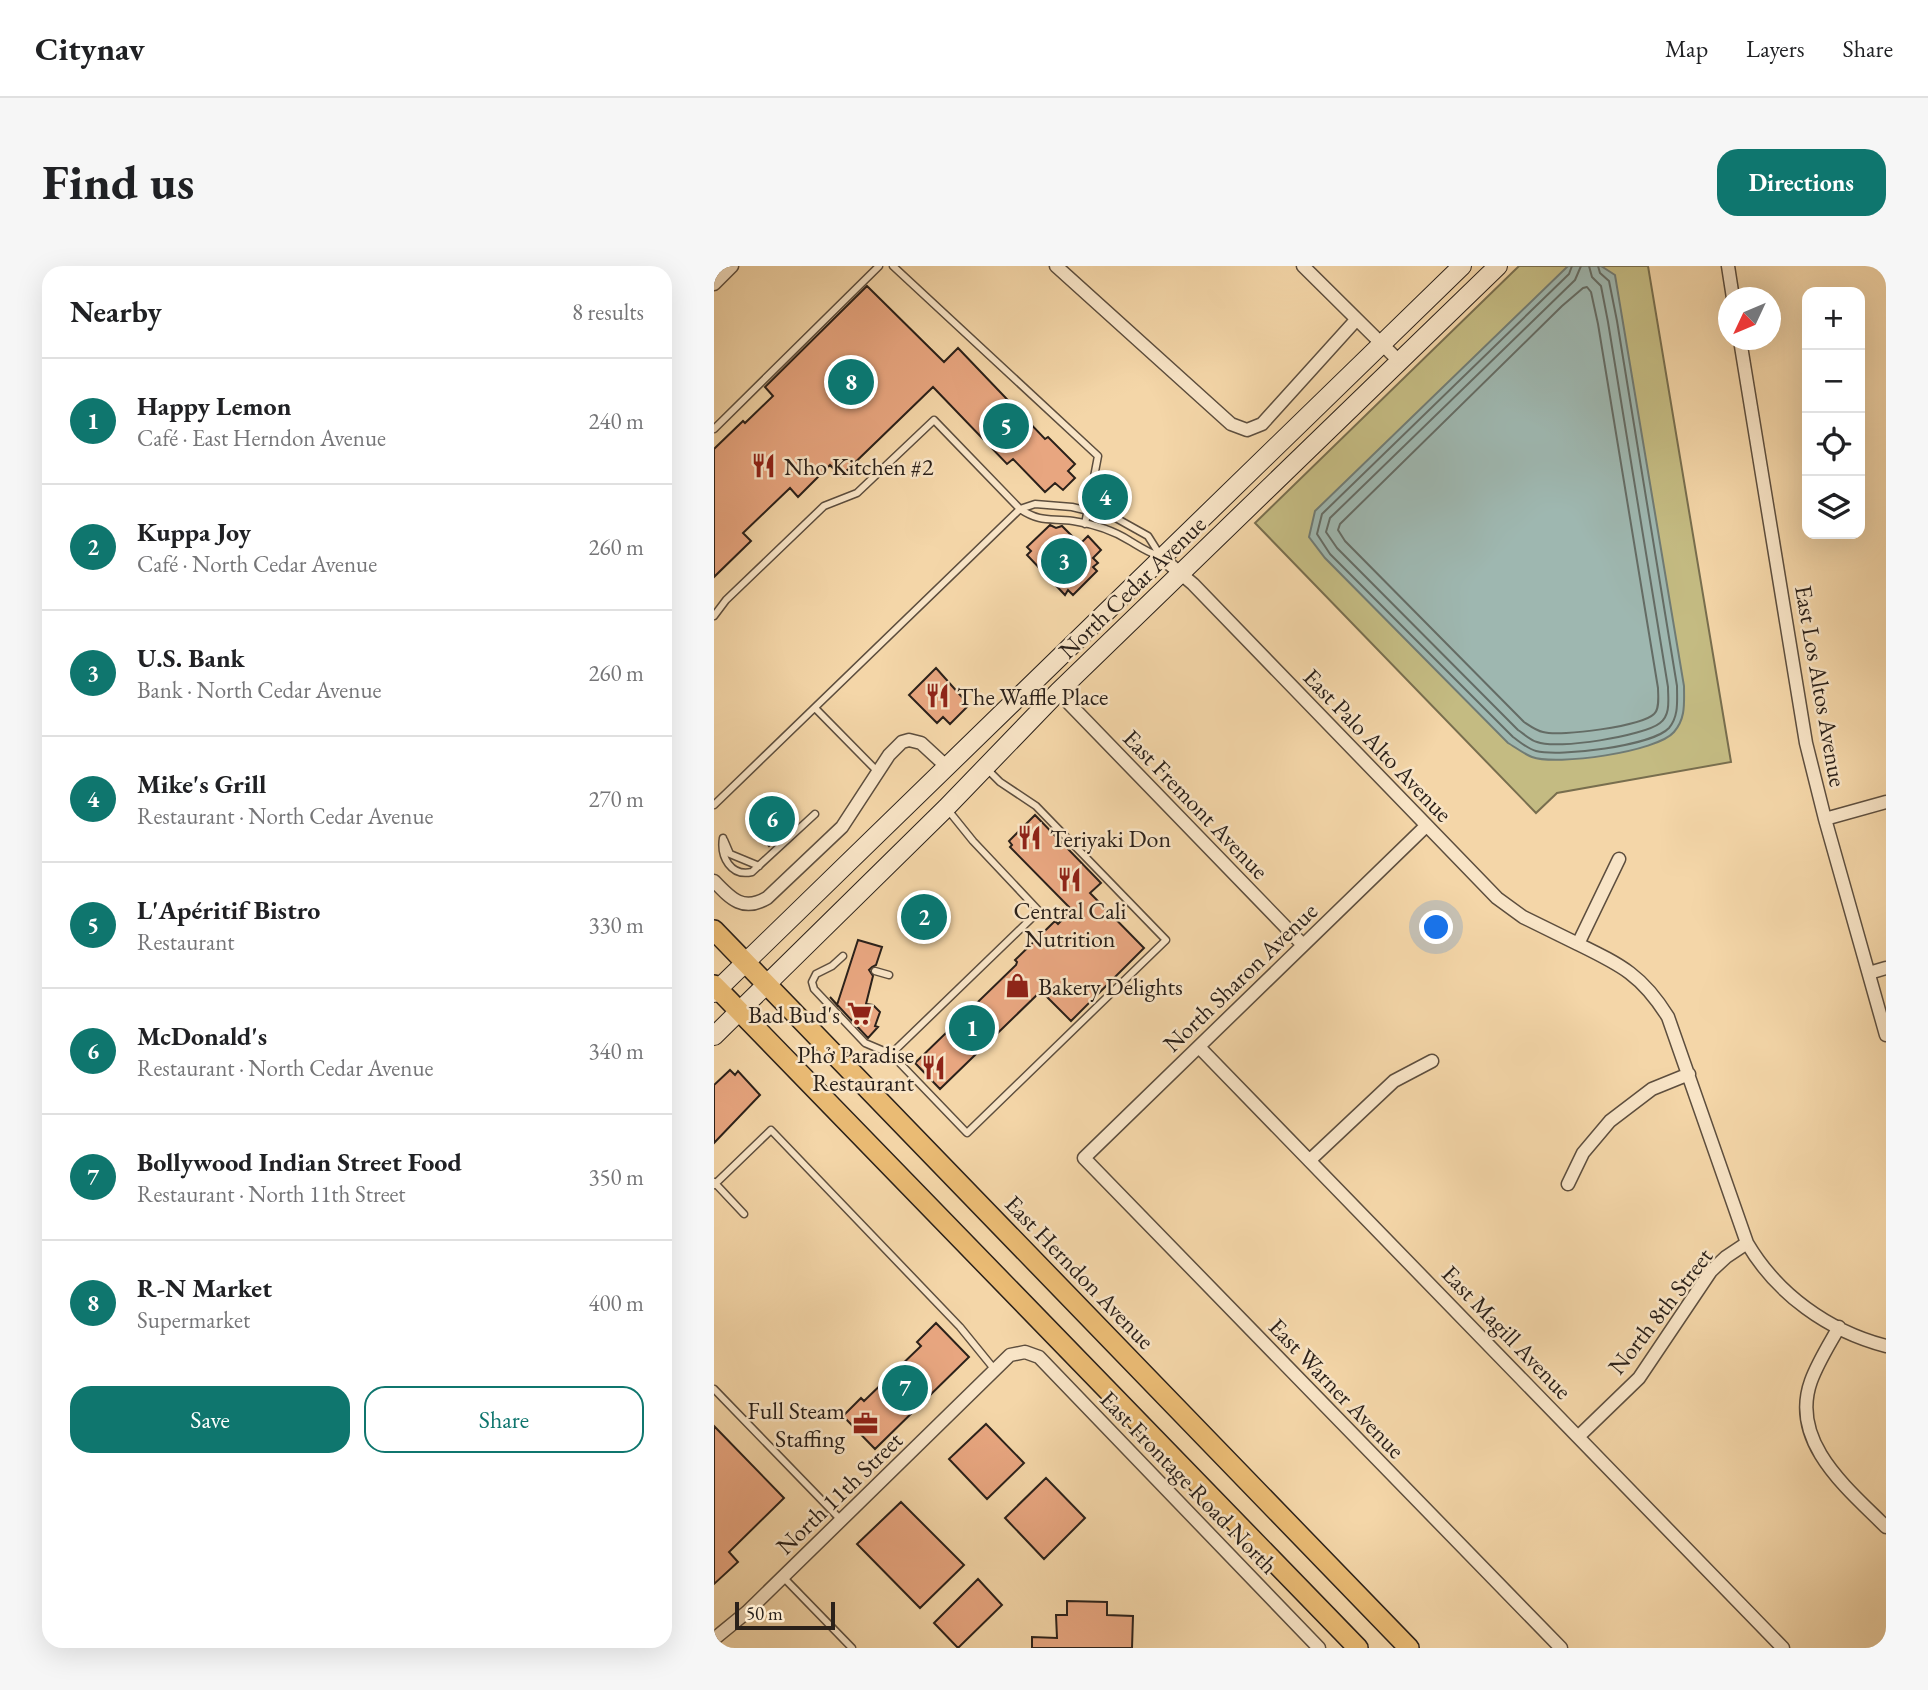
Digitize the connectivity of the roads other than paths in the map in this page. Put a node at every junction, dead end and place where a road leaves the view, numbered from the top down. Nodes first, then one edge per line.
1 (732, 266) edge
2 (878, 266) edge
3 (893, 266) edge
4 (1056, 266) edge
5 (1303, 266) edge
6 (1462, 266) edge
7 (1498, 266) edge
8 (1728, 266) edge
9 (714, 284) edge
10 (1731, 287) edge
11 (1356, 320) junction
12 (1383, 344) junction
13 (1742, 350) edge
14 (1400, 362) junction
15 (714, 429) edge
16 (1020, 509) junction
17 (1088, 510) junction
18 (1085, 524) junction
19 (1161, 556) junction
20 (1181, 573) junction
21 (714, 616) edge
22 (1044, 672) junction
23 (1058, 692) junction
24 (815, 708) junction
25 (947, 768) junction
26 (986, 768) junction
27 (878, 772) junction
28 (1886, 802) edge
29 (714, 805) edge
30 (946, 808) junction
31 (815, 814) dead end
32 (1825, 819) junction
33 (1426, 826) junction
34 (1619, 859) dead end
35 (759, 866) junction
36 (714, 881) edge
37 (714, 930) edge
38 (1578, 944) junction
39 (1303, 945) junction
40 (843, 956) dead end
41 (746, 963) junction
42 (1886, 968) edge
43 (875, 971) dead end
44 (1869, 973) junction
45 (889, 975) dead end
46 (767, 985) junction
47 (715, 989) edge
48 (740, 1012) junction
49 (1886, 1035) edge
50 (714, 1036) edge
51 (1199, 1047) junction
52 (891, 1054) junction
53 (1432, 1060) dead end
54 (1689, 1074) junction
55 (1084, 1158) joint
56 (1310, 1160) junction
57 (714, 1184) edge
58 (1569, 1184) dead end
59 (744, 1214) dead end
60 (1747, 1243) junction
61 (1839, 1327) junction
62 (1886, 1346) edge
63 (1025, 1352) joint
64 (995, 1370) junction
65 (714, 1388) edge
66 (1579, 1436) junction
67 (841, 1520) junction
68 (1886, 1527) edge
69 (783, 1577) junction
70 (714, 1639) edge
71 (1313, 1646) edge
72 (852, 1648) edge
73 (1358, 1648) edge
74 (1409, 1648) edge
75 (1561, 1648) edge
76 (1783, 1648) edge

1 - 9 street
2 - 15 lane
3 - 17 lane
4 - 11 street
5 - 11 street
6 - 12 main road, North Cedar Avenue
7 - 14 main road, North Cedar Avenue
8 - 10 street
11 - 12 street
12 - 14 street
12 - 19 main road, North Cedar Avenue
13 - 32 street, East Los Altos Avenue
14 - 20 main road, North Cedar Avenue
16 - 17 lane
16 - 18 lane
16 - 21 lane
16 - 24 lane
17 - 18 lane
17 - 19 lane
18 - 19 lane
19 - 20 street, East Palo Alto Avenue
19 - 22 main road, North Cedar Avenue
20 - 23 main road, North Cedar Avenue
20 - 33 street, East Palo Alto Avenue
22 - 25 main road, North Cedar Avenue
22 - 30 main road
23 - 26 main road, North Cedar Avenue
23 - 39 street, East Fremont Avenue
24 - 27 lane
24 - 29 lane
25 - 27 street
25 - 41 main road, North Cedar Avenue
26 - 30 main road, North Cedar Avenue
26 - 52 lane
27 - 36 street
28 - 32 street
30 - 46 main road, North Cedar Avenue
30 - 52 lane
31 - 35 lane
32 - 44 street, East Los Altos Avenue
33 - 38 street, East Palo Alto Avenue
33 - 39 street, North Sharon Avenue
34 - 38 street
35 - 35 lane
37 - 41 main road, East Herndon Avenue
38 - 54 street, East Palo Alto Avenue
39 - 51 street, North Sharon Avenue
40 - 52 lane
41 - 46 main road, East Herndon Avenue
41 - 47 main road, North Cedar Avenue
42 - 44 street
43 - 45 lane
44 - 49 street, East Los Altos Avenue
46 - 48 main road, North Cedar Avenue
46 - 74 main road, East Herndon Avenue
47 - 48 main road
48 - 50 main road, North Cedar Avenue
48 - 73 main road
51 - 55 street, North Sharon Avenue
51 - 56 street, East Magill Avenue
53 - 56 street
54 - 58 street
54 - 60 street, East Palo Alto Avenue
55 - 75 street, East Warner Avenue
56 - 66 street, East Magill Avenue
57 - 59 lane
57 - 64 lane
60 - 61 street, East Palo Alto Avenue
60 - 66 street, North 8th Street
61 - 62 street, East Palo Alto Avenue
61 - 68 street
63 - 64 street, North 11th Street
63 - 71 street, East Frontage Road North
64 - 67 street, North 11th Street
65 - 67 lane
66 - 76 street, East Magill Avenue
67 - 69 street, North 11th Street
69 - 70 street, North 11th Street
69 - 72 lane

